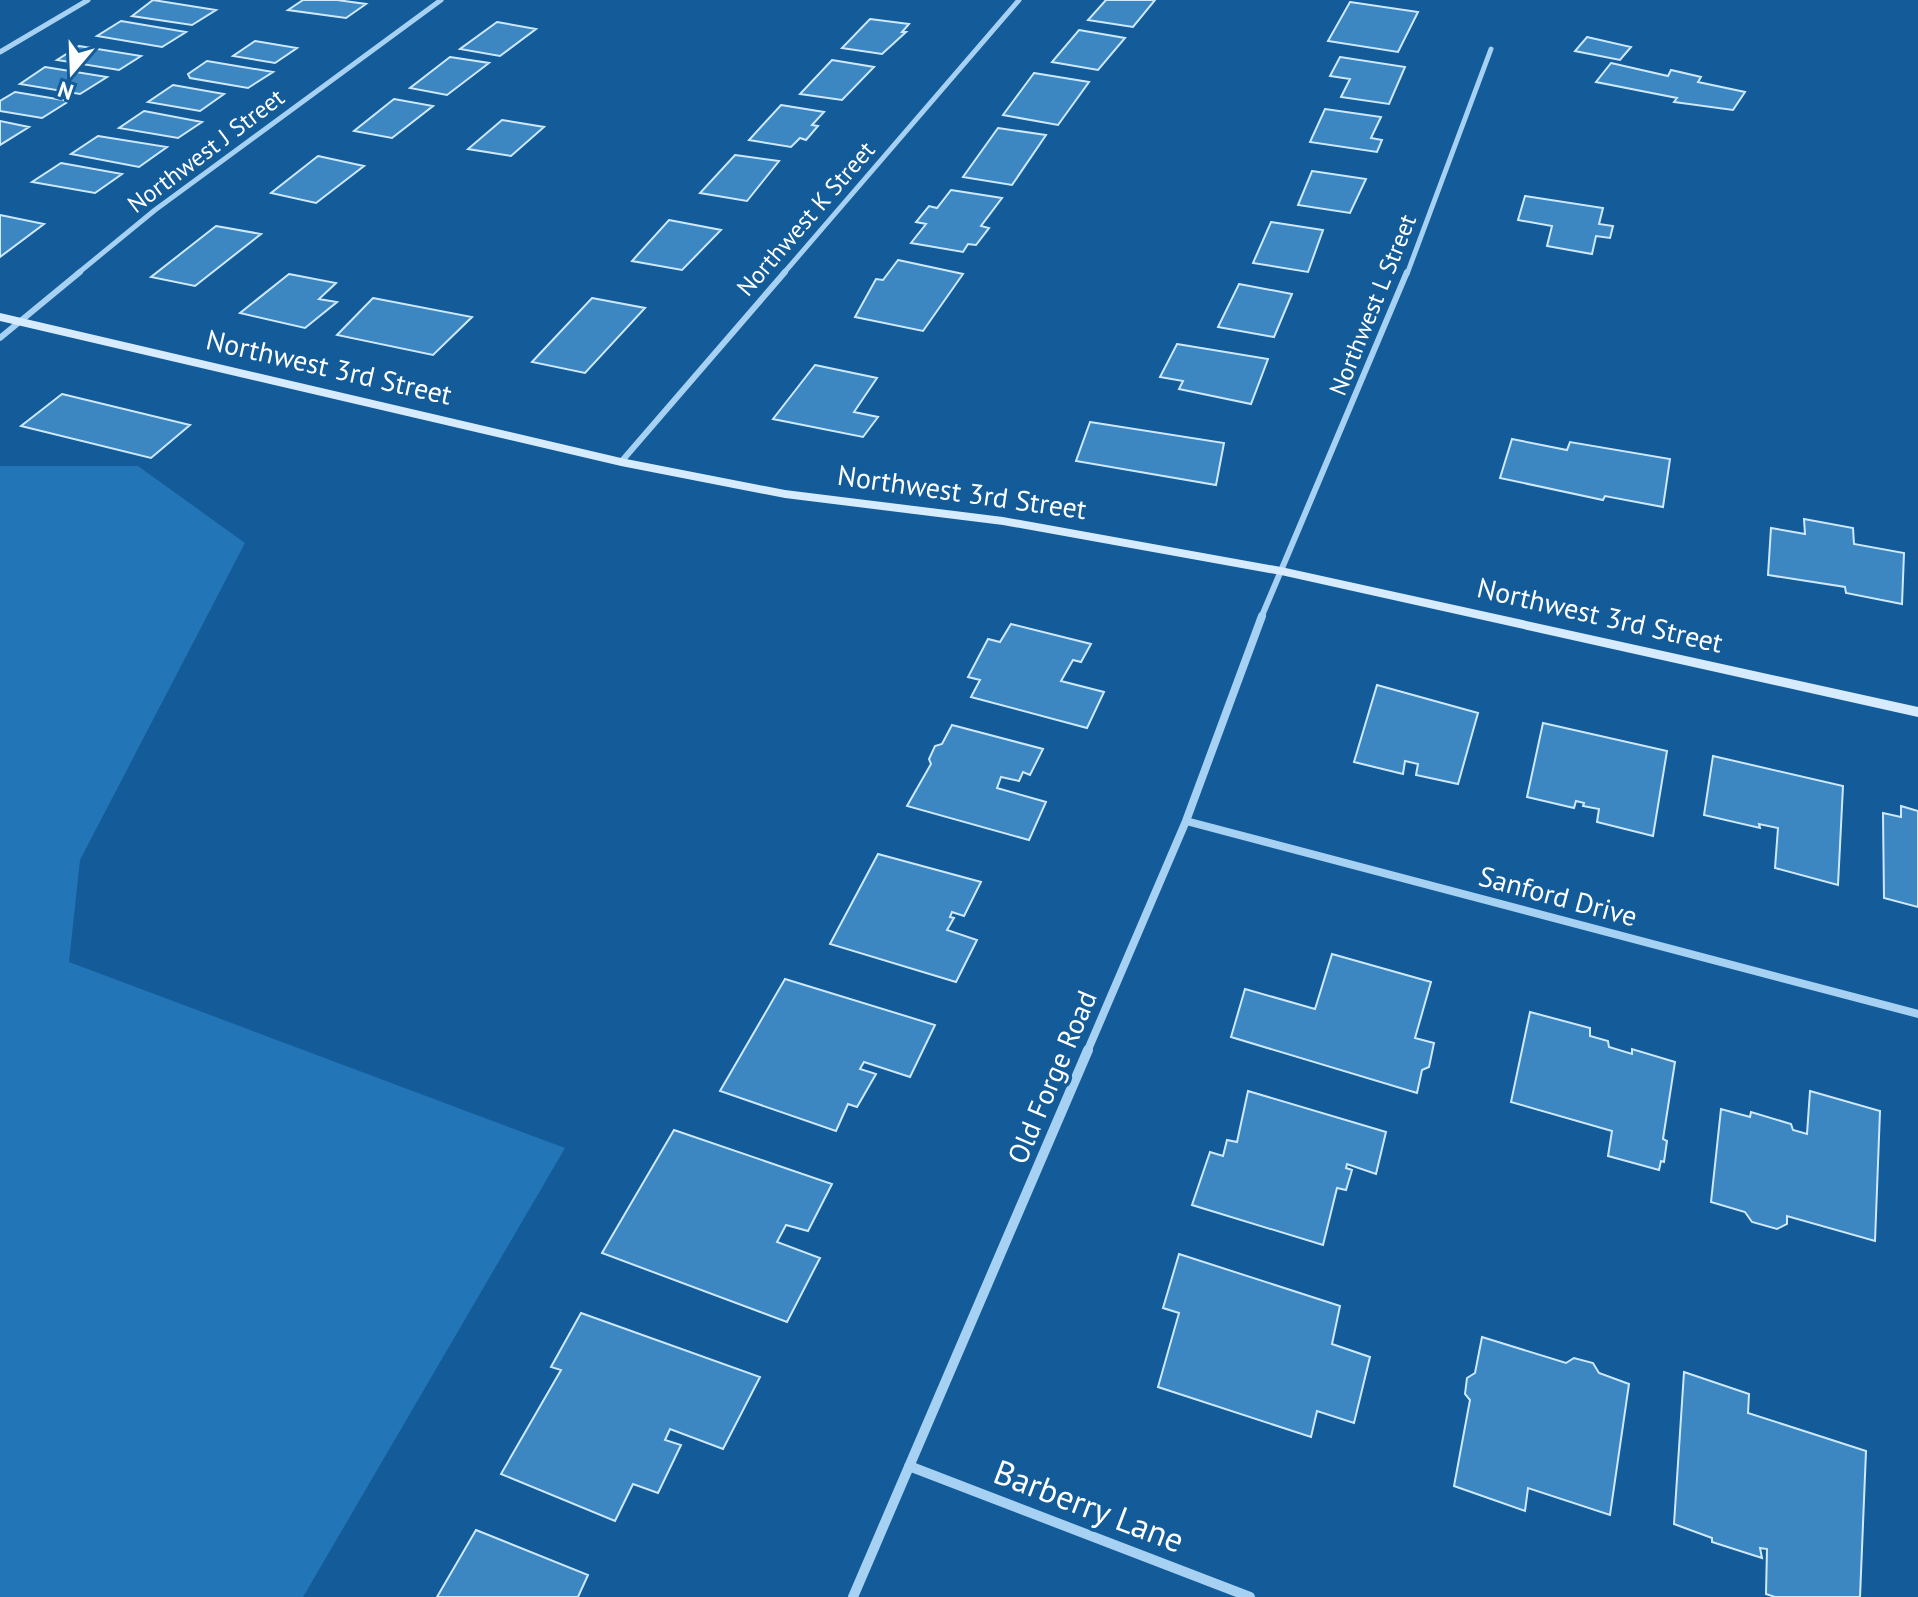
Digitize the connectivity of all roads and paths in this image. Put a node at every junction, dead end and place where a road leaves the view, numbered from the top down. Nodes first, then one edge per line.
1 (88, 0) edge
2 (441, 0) edge
3 (1019, 0) edge
4 (1491, 49) dead end
5 (0, 52) edge
6 (0, 317) edge
7 (21, 322) junction
8 (0, 338) edge
9 (621, 462) junction
10 (1281, 571) junction
11 (1918, 712) edge
12 (1186, 821) junction
13 (1918, 1014) edge
14 (909, 1466) junction
15 (853, 1597) edge
16 (1250, 1597) edge

1 - 5 street
2 - 7 street, Northwest J Street
3 - 9 street, Northwest K Street
4 - 10 street, Northwest L Street
6 - 7 street, Northwest 3rd Street
7 - 8 street, Northwest J Street
7 - 9 street, Northwest 3rd Street
9 - 10 street, Northwest 3rd Street
10 - 11 street, Northwest 3rd Street
10 - 12 street, Old Forge Road
12 - 13 street, Sanford Drive
12 - 14 street, Old Forge Road
14 - 15 street, Old Forge Road
14 - 16 street, Barberry Lane

